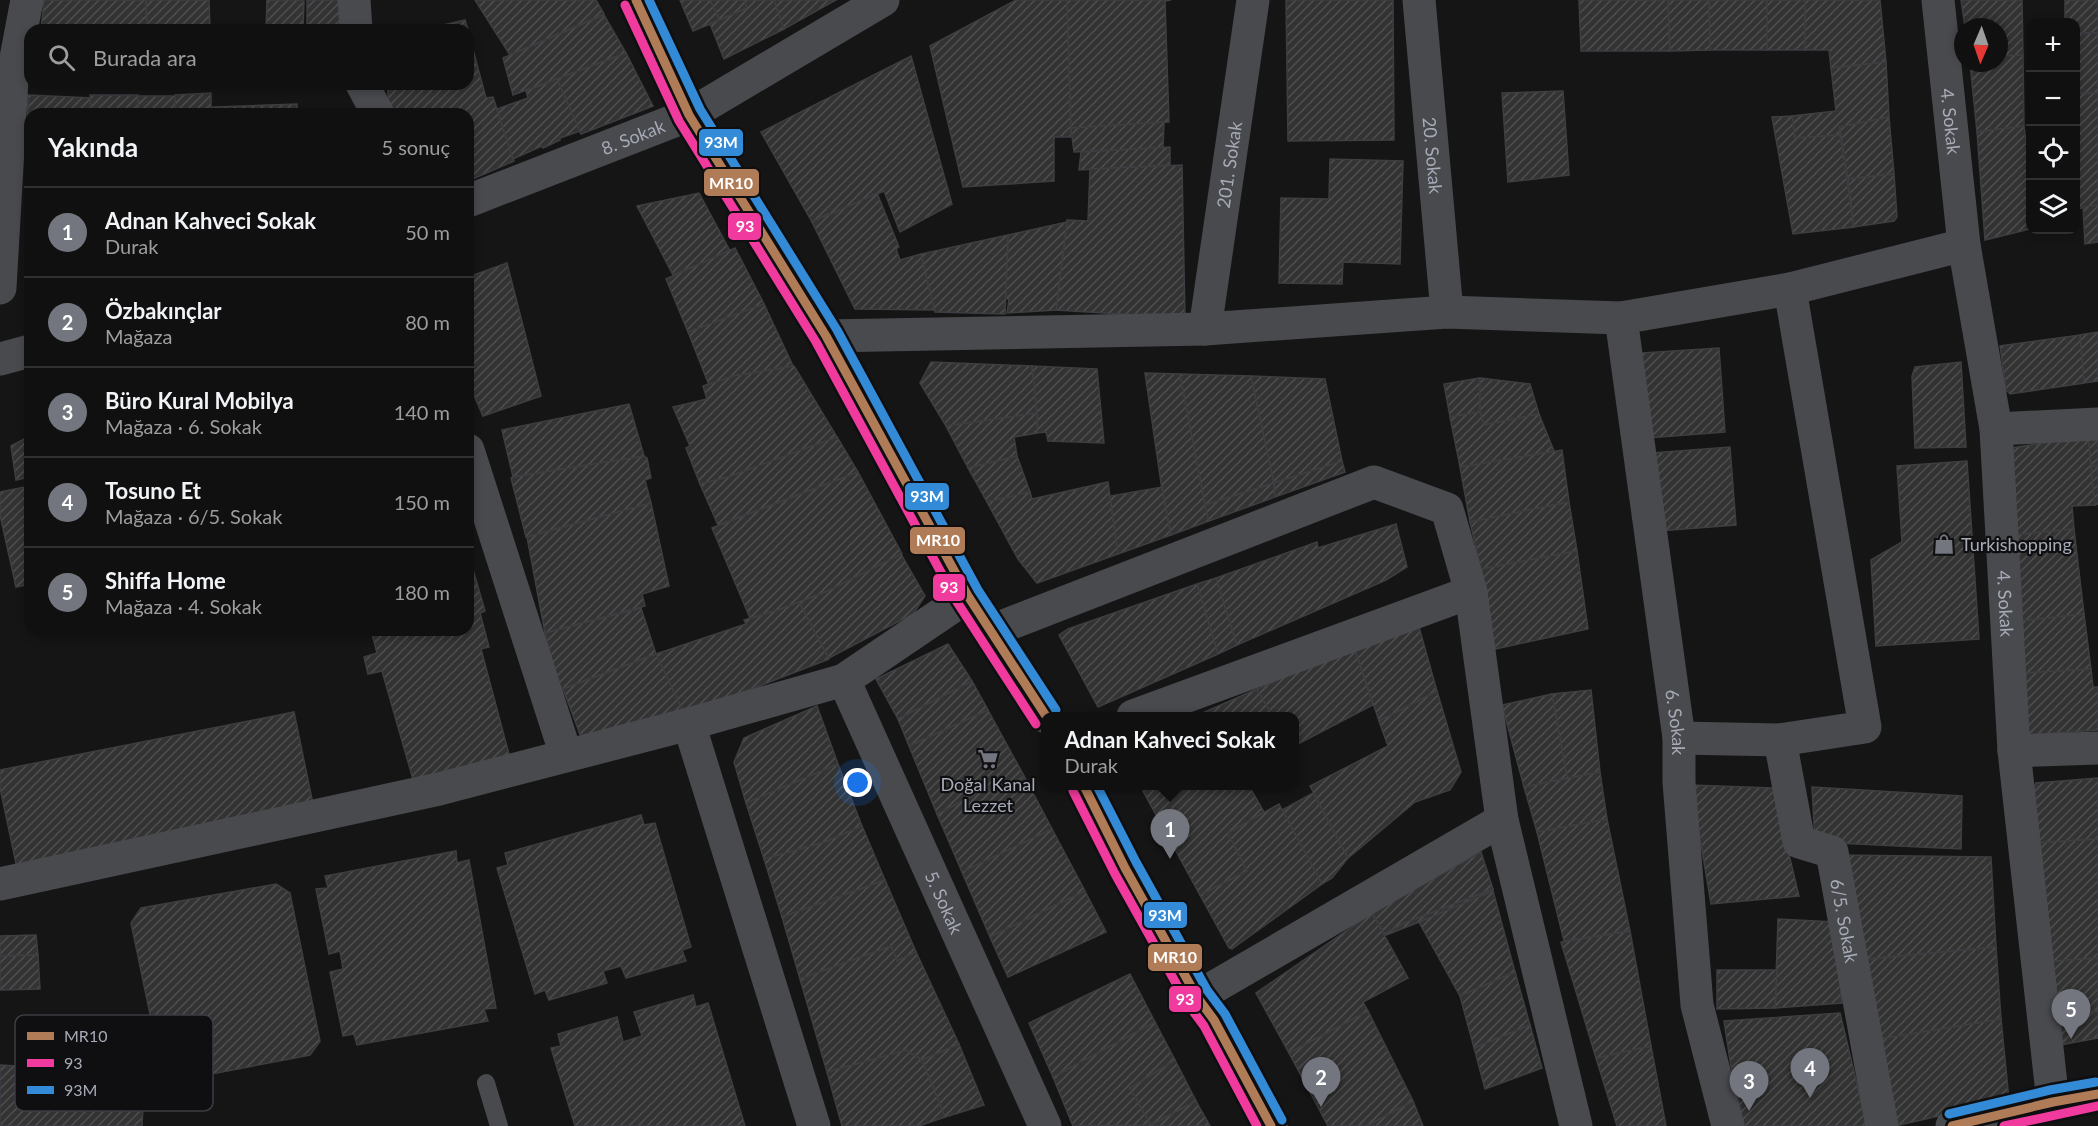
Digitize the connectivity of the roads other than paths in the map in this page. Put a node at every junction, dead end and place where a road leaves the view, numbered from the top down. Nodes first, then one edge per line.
1 (27, 0) edge
2 (354, 0) edge
3 (636, 0) edge
4 (883, 0) edge
5 (1253, 0) edge
6 (1419, 0) edge
7 (1938, 0) edge
8 (25, 24) edge
9 (356, 24) edge
10 (24, 40) edge
11 (21, 79) edge
12 (365, 90) edge
13 (375, 108) edge
14 (689, 115) junction
15 (474, 199) edge
16 (1964, 245) junction
17 (0, 288) edge
18 (1790, 289) junction
19 (1447, 312) junction
20 (1621, 318) junction
21 (1205, 329) junction
22 (826, 336) junction
23 (24, 353) edge
24 (0, 359) edge
25 (2098, 424) edge
26 (1996, 429) junction
27 (474, 469) edge
28 (1471, 592) junction
29 (968, 596) junction
30 (991, 631) junction
31 (844, 680) junction
32 (1043, 712) edge
33 (1147, 712) edge
34 (689, 723) junction
35 (1679, 738) junction
36 (1780, 740) junction
37 (2098, 748) edge
38 (2014, 751) junction
39 (566, 755) junction
40 (1086, 790) edge
41 (1502, 820) junction
42 (0, 884) edge
43 (1197, 997) junction
44 (486, 1083) dead end
45 (2098, 1094) edge
46 (2053, 1102) junction
47 (499, 1126) edge
48 (814, 1126) edge
49 (1046, 1126) edge
50 (1271, 1126) edge
51 (1576, 1126) edge
52 (1728, 1126) edge
53 (1882, 1126) edge
54 (1952, 1126) edge

1 - 8 street
2 - 9 street
3 - 14 street
4 - 14 street, 8. Sokak
5 - 21 street, 201. Sokak
6 - 19 street, 20. Sokak
7 - 16 street, 4. Sokak
10 - 11 street
11 - 17 street
12 - 13 street
14 - 15 street, 8. Sokak
14 - 22 street
16 - 18 street
16 - 26 street, 4. Sokak
18 - 20 street
18 - 36 street
19 - 20 street
19 - 21 street
20 - 35 street, 6. Sokak
21 - 22 street
22 - 29 street
23 - 24 street
25 - 26 street
26 - 38 street, 4. Sokak
27 - 39 street
28 - 30 street
28 - 33 street
28 - 41 street
29 - 30 street
29 - 31 street
30 - 32 street
31 - 34 street
31 - 49 street, 5. Sokak
34 - 39 street
34 - 48 street
35 - 36 street
35 - 52 street, 6. Sokak
36 - 53 street, 6/5. Sokak
37 - 38 street
38 - 46 street, 4. Sokak
39 - 42 street
40 - 43 street
41 - 43 street
41 - 51 street
43 - 50 street
44 - 47 lane
45 - 46 street
46 - 54 street

